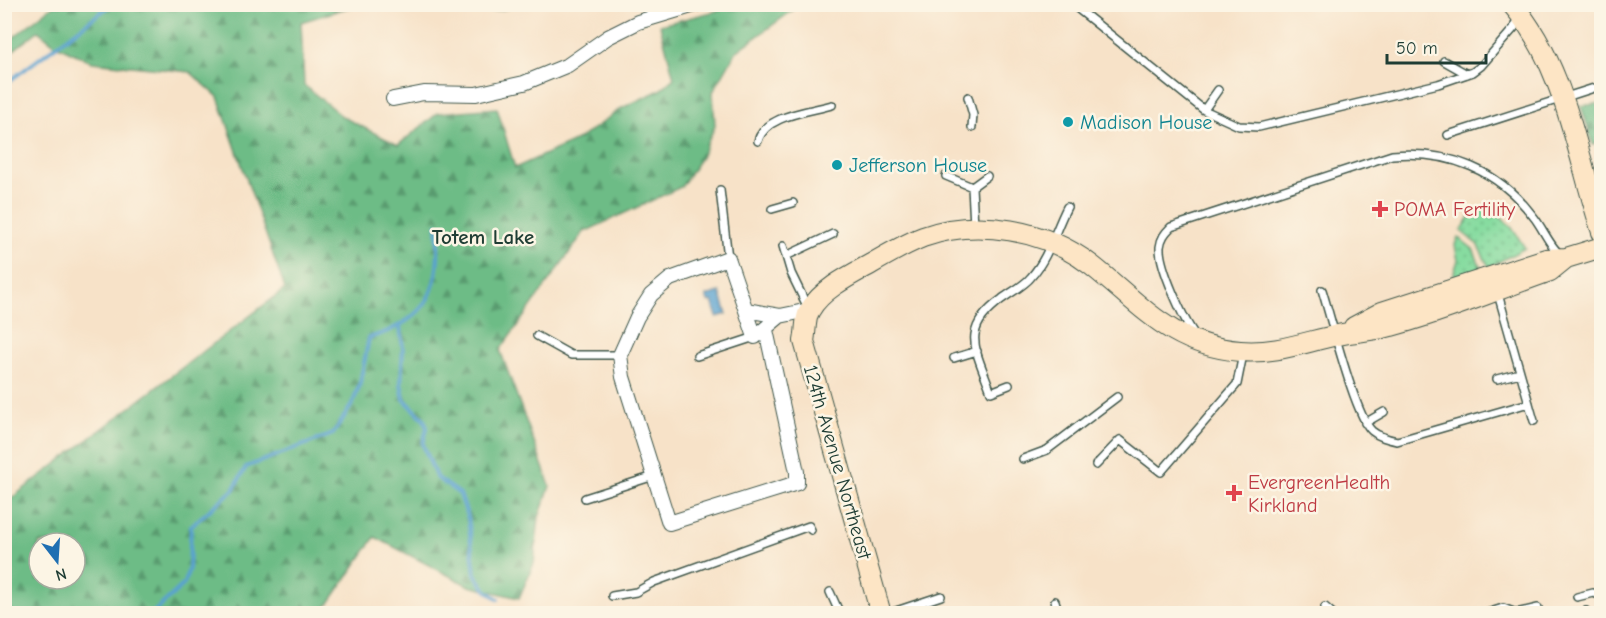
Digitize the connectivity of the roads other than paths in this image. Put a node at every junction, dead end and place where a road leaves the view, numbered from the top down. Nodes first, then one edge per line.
1 (698, 4) edge
2 (1072, 4) edge
3 (1521, 7) edge
4 (650, 11) edge
5 (1444, 61) dead end
6 (1467, 74) junction
7 (1594, 88) dead end
8 (1218, 90) dead end
9 (968, 97) dead end
10 (1562, 98) junction
11 (393, 99) dead end
12 (832, 105) dead end
13 (1204, 110) junction
14 (792, 116) junction
15 (794, 125) dead end
16 (972, 127) dead end
17 (1448, 135) dead end
18 (758, 141) dead end
19 (946, 176) dead end
20 (987, 176) dead end
21 (972, 187) junction
22 (720, 190) dead end
23 (793, 203) dead end
24 (1067, 207) dead end
25 (772, 209) dead end
26 (975, 228) junction
27 (1602, 232) edge
28 (833, 234) dead end
29 (1051, 243) junction
30 (783, 246) dead end
31 (1602, 247) edge
32 (786, 256) junction
33 (728, 258) junction
34 (1566, 258) junction
35 (1322, 290) dead end
36 (1496, 290) junction
37 (746, 310) junction
38 (809, 310) junction
39 (780, 316) junction
40 (760, 334) junction
41 (1337, 335) junction
42 (537, 336) dead end
43 (1202, 344) junction
44 (977, 351) junction
45 (1243, 352) junction
46 (620, 355) junction
47 (697, 356) dead end
48 (954, 358) dead end
49 (1520, 373) junction
50 (1497, 380) dead end
51 (1009, 385) dead end
52 (1117, 397) dead end
53 (1529, 403) junction
54 (1384, 412) dead end
55 (1534, 421) dead end
56 (1365, 423) junction
57 (1023, 459) dead end
58 (1096, 465) dead end
59 (654, 476) junction
60 (585, 498) dead end
61 (811, 530) dead end
62 (830, 592) dead end
63 (612, 596) dead end
64 (941, 596) dead end
65 (1602, 596) edge
66 (1577, 597) dead end
67 (1055, 601) dead end
68 (1325, 607) dead end
69 (1538, 608) dead end
70 (840, 614) edge
71 (880, 614) edge
72 (887, 614) edge
73 (1059, 614) edge
74 (1333, 614) edge
75 (1484, 614) edge
76 (1516, 614) edge

1 - 4 street
2 - 13 lane
3 - 6 lane
3 - 10 street
4 - 11 street
5 - 6 lane
6 - 13 lane
7 - 10 lane
8 - 13 lane
9 - 16 lane
10 - 17 lane
10 - 27 street
12 - 14 lane
14 - 15 lane
14 - 18 lane
19 - 21 lane
20 - 21 lane
21 - 26 lane
22 - 33 lane
23 - 25 lane
24 - 29 lane
26 - 29 street
26 - 38 street
28 - 32 lane
29 - 43 street
29 - 44 lane
30 - 32 lane
31 - 34 street
32 - 38 lane
33 - 37 street
33 - 46 street
34 - 36 street
34 - 41 street
34 - 43 lane
35 - 41 lane
36 - 41 street
36 - 49 lane
37 - 39 street
37 - 40 street
38 - 39 street
38 - 71 street, 124th Avenue Northeast
39 - 40 street
40 - 47 lane
40 - 59 street
41 - 45 street
41 - 56 lane
42 - 46 lane
43 - 45 street
44 - 48 lane
44 - 51 lane
45 - 58 lane
46 - 59 street
49 - 50 lane
49 - 53 lane
52 - 57 lane
53 - 55 lane
53 - 56 lane
54 - 56 lane
59 - 60 lane
61 - 63 lane
62 - 70 lane
64 - 72 lane
65 - 66 lane
67 - 73 lane
68 - 74 lane
69 - 76 lane
75 - 76 lane

